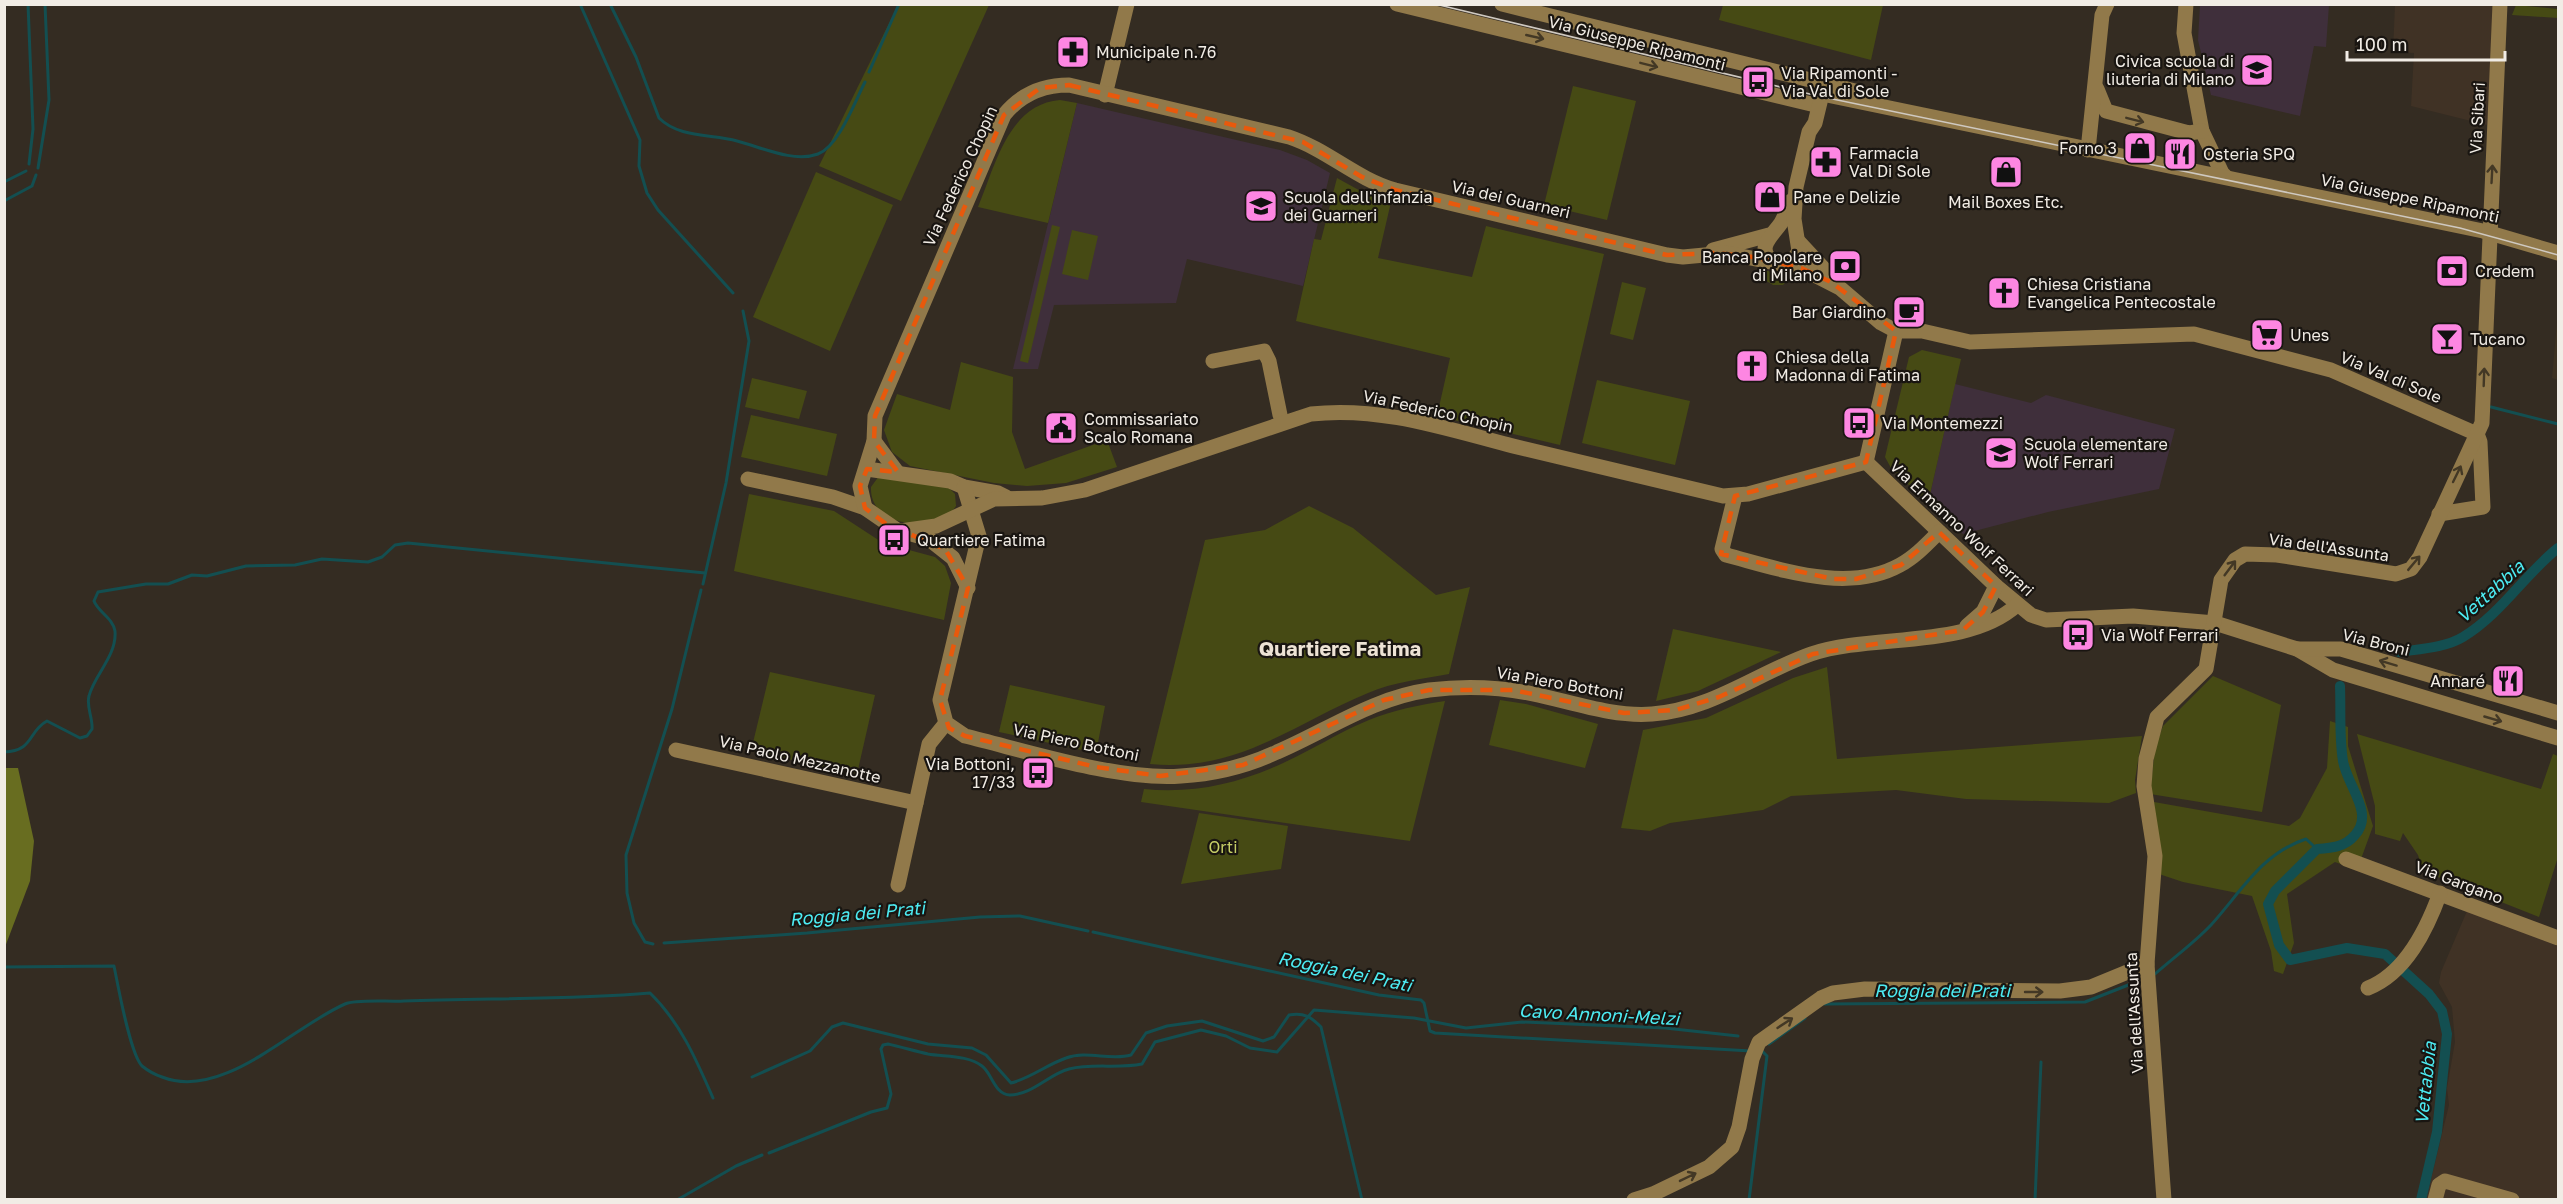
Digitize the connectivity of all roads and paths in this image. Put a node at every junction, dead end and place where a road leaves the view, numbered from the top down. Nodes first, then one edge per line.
1 (1126, 4) edge
2 (1397, 4) edge
3 (1502, 4) edge
4 (2107, 4) edge
5 (2500, 4) edge
6 (2184, 8) edge
7 (2096, 86) junction
8 (1820, 91) junction
9 (1105, 95) junction
10 (2202, 131) junction
11 (2088, 150) junction
12 (2226, 177) junction
13 (1796, 187) junction
14 (2489, 232) junction
15 (1771, 234) junction
16 (1797, 239) junction
17 (1708, 253) junction
18 (2559, 253) edge
19 (1778, 263) junction
20 (1840, 288) junction
21 (1896, 332) junction
22 (1213, 361) dead end
23 (1280, 415) dead end
24 (2476, 434) junction
25 (874, 441) junction
26 (1866, 462) junction
27 (867, 469) junction
28 (897, 472) junction
29 (748, 479) dead end
30 (860, 486) junction
31 (1735, 496) junction
32 (833, 497) junction
33 (1006, 498) junction
34 (967, 503) junction
35 (865, 508) junction
36 (2439, 514) junction
37 (900, 531) junction
38 (1939, 532) junction
39 (1996, 586) junction
40 (968, 588) junction
41 (2018, 605) junction
42 (2215, 623) junction
43 (1963, 630) junction
44 (2297, 649) junction
45 (2444, 679) junction
46 (2437, 703) junction
47 (2559, 714) edge
48 (945, 723) junction
49 (2555, 737) edge
50 (676, 750) dead end
51 (916, 803) junction
52 (2346, 859) dead end
53 (898, 885) dead end
54 (2439, 893) junction
55 (2559, 938) edge
56 (2147, 964) junction
57 (2368, 988) dead end
58 (1634, 1200) edge
59 (2164, 1200) edge
60 (2435, 1200) edge
61 (2512, 1200) edge

1 - 9 street
2 -> 8 street, Via Giuseppe Ripamonti
3 - 8 street, Via Giuseppe Ripamonti
4 - 7 street
14 -> 5 street, Via Sibari
6 - 10 street
7 -> 10 street
7 - 11 street
8 - 11 street, Via Giuseppe Ripamonti
8 - 13 street
9 - 17 street, Via dei Guarneri
9 - 25 street, Via Federico Chopin
10 - 12 street
11 - 12 street, Via Giuseppe Ripamonti
12 - 14 street, Via Giuseppe Ripamonti
13 - 15 street
13 - 16 street
14 - 18 street, Via Giuseppe Ripamonti
24 -> 14 street, Via dell'Assunta
15 - 16 street
15 - 17 street, Via dei Guarneri
15 - 19 street
16 - 19 street
16 - 20 street
17 - 19 street, Via dei Guarneri
19 - 20 street
20 - 21 street
21 - 24 street, Via Val di Sole
21 - 26 street
22 - 23 street
36 -> 24 street, Via dell'Assunta
24 - 36 street
25 - 27 street, Via Federico Chopin
25 - 28 street
26 - 31 street, Via Federico Chopin
26 - 38 street, Via Ermanno Wolf Ferrari
27 - 28 street, Via Federico Chopin
27 - 30 street
28 - 34 street, Via Federico Chopin
29 - 32 street
30 - 32 street
30 - 35 street
31 - 33 street, Via Federico Chopin
31 - 38 street
32 - 35 street
33 - 34 street, Via Federico Chopin
33 - 34 street, Via Federico Chopin
34 - 37 street
34 - 40 street
35 - 37 street
42 -> 36 street, Via dell'Assunta
37 - 40 street
38 - 39 street, Via Ermanno Wolf Ferrari
39 - 41 street, Via Ermanno Wolf Ferrari
39 - 43 street
40 - 48 street
41 - 42 street, Via Ermanno Wolf Ferrari
41 - 43 street, Via Piero Bottoni
42 - 44 street, Via Broni
42 - 56 street, Via dell'Assunta
43 - 48 street, Via Piero Bottoni
45 -> 44 street, Via Broni
44 - 46 street, Via Broni
45 - 46 street
45 - 47 street, Via Broni
46 -> 49 street, Via Broni
47 - 49 street
48 - 51 street
50 - 51 street, Via Paolo Mezzanotte
51 - 53 street
52 - 54 street, Via Gargano
54 - 55 street, Via Gargano
54 - 57 street
58 -> 56 street
56 - 59 street, Via dell'Assunta
60 - 61 street

